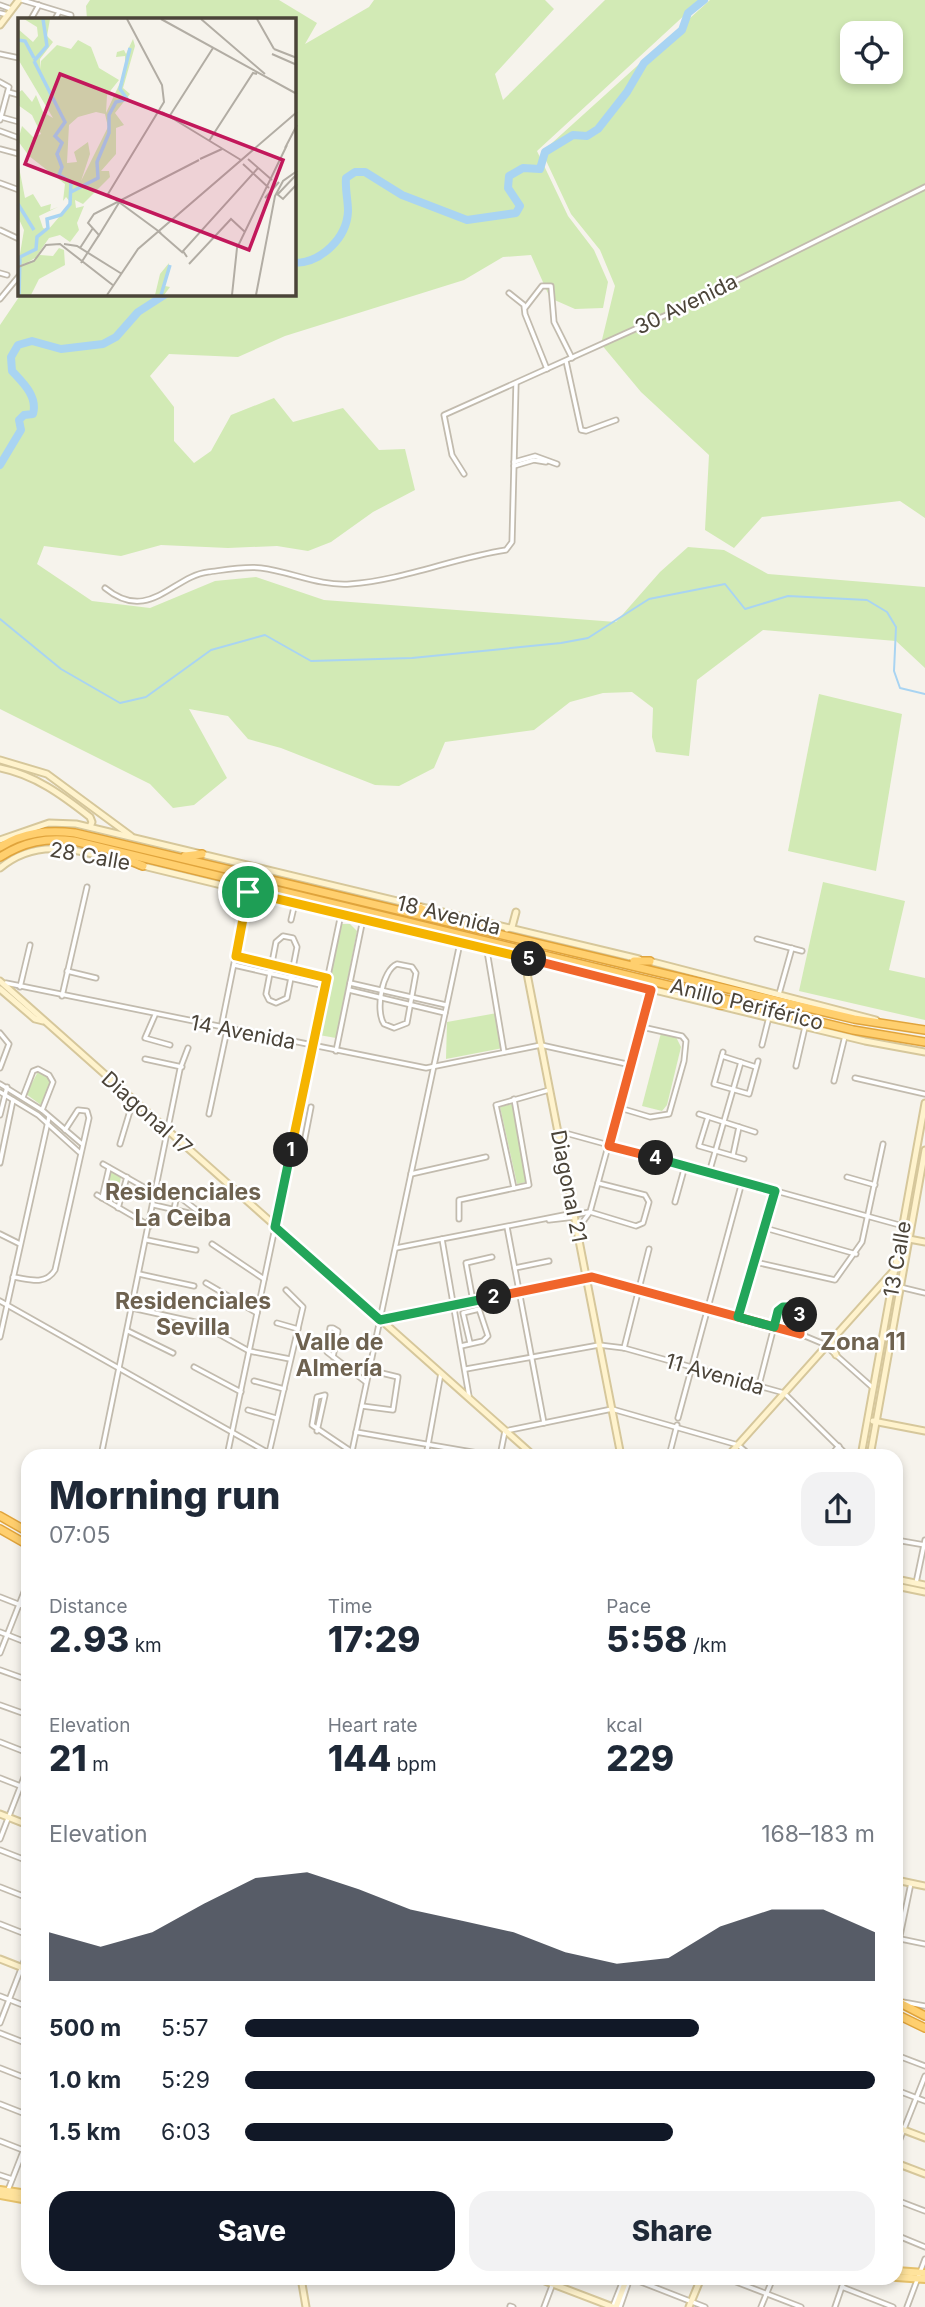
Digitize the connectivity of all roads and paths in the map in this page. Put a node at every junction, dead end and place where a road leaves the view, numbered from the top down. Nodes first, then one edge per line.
1 (20, 0) edge
2 (0, 5) edge
3 (39, 5) junction
4 (10, 12) junction
5 (59, 12) junction
6 (0, 13) edge
7 (32, 18) edge
8 (56, 18) edge
9 (72, 18) edge
10 (0, 25) edge
11 (0, 54) edge
12 (18, 58) edge
13 (0, 82) edge
14 (8, 92) junction
15 (18, 95) edge
16 (0, 119) edge
17 (18, 122) edge
18 (0, 131) edge
19 (18, 138) edge
20 (0, 149) edge
21 (18, 154) edge
22 (0, 183) edge
23 (925, 187) edge
24 (18, 190) edge
25 (0, 230) edge
26 (18, 239) edge
27 (0, 273) edge
28 (7, 275) dead end
29 (18, 277) edge
30 (509, 293) dead end
31 (0, 299) edge
32 (525, 308) junction
33 (572, 358) junction
34 (566, 361) junction
35 (547, 369) junction
36 (516, 384) junction
37 (616, 421) dead end
38 (514, 464) junction
39 (555, 464) dead end
40 (464, 474) dead end
41 (105, 588) dead end
42 (0, 760) edge
43 (0, 768) edge
44 (89, 805) junction
45 (85, 813) junction
46 (90, 827) junction
47 (137, 839) junction
48 (0, 840) edge
49 (92, 845) junction
50 (0, 847) edge
51 (202, 854) junction
52 (168, 855) junction
53 (0, 860) edge
54 (143, 866) junction
55 (0, 868) edge
56 (87, 887) dead end
57 (284, 891) junction
58 (248, 892) junction
59 (295, 903) junction
60 (420, 908) junction
61 (516, 912) dead end
62 (341, 914) junction
63 (363, 919) junction
64 (290, 920) dead end
65 (448, 924) junction
66 (507, 929) junction
67 (757, 939) dead end
68 (460, 943) junction
69 (30, 945) dead end
70 (486, 948) junction
71 (792, 948) junction
72 (517, 950) junction
73 (802, 951) dead end
74 (236, 956) junction
75 (524, 958) junction
76 (619, 961) junction
77 (650, 961) junction
78 (271, 964) junction
79 (234, 965) junction
80 (552, 965) junction
81 (294, 969) junction
82 (67, 971) junction
83 (270, 973) junction
84 (96, 978) dead end
85 (292, 978) junction
86 (327, 978) junction
87 (350, 983) junction
88 (326, 986) junction
89 (1, 987) edge
90 (20, 987) junction
91 (26, 989) junction
92 (349, 990) junction
93 (651, 990) junction
94 (383, 992) junction
95 (776, 993) junction
96 (18, 996) junction
97 (62, 996) junction
98 (381, 998) junction
99 (412, 999) junction
100 (751, 1004) junction
101 (446, 1005) junction
102 (719, 1005) junction
103 (802, 1005) junction
104 (411, 1006) junction
105 (445, 1013) junction
106 (155, 1015) junction
107 (769, 1017) junction
108 (43, 1021) junction
109 (805, 1026) junction
110 (642, 1027) junction
111 (221, 1028) junction
112 (925, 1028) edge
113 (227, 1029) junction
114 (0, 1033) edge
115 (845, 1036) junction
116 (925, 1042) edge
117 (170, 1045) dead end
118 (541, 1045) junction
119 (762, 1045) dead end
120 (313, 1046) junction
121 (188, 1048) dead end
122 (336, 1051) junction
123 (504, 1052) junction
124 (925, 1052) edge
125 (145, 1059) dead end
126 (758, 1060) dead end
127 (741, 1062) junction
128 (631, 1065) junction
129 (796, 1066) dead end
130 (182, 1067) junction
131 (433, 1067) junction
132 (756, 1067) junction
133 (0, 1068) edge
134 (855, 1077) dead end
135 (834, 1081) dead end
136 (0, 1084) edge
137 (7, 1087) junction
138 (550, 1090) junction
139 (733, 1090) junction
140 (16, 1093) junction
141 (2, 1094) edge
142 (925, 1094) edge
143 (23, 1097) junction
144 (13, 1099) junction
145 (514, 1099) junction
146 (133, 1101) junction
147 (925, 1103) edge
148 (311, 1107) dead end
149 (620, 1108) junction
150 (42, 1110) junction
151 (209, 1114) dead end
152 (699, 1114) dead end
153 (0, 1115) edge
154 (49, 1117) junction
155 (708, 1117) junction
156 (298, 1118) junction
157 (308, 1120) junction
158 (925, 1120) edge
159 (724, 1122) junction
160 (47, 1123) junction
161 (739, 1127) junction
162 (65, 1130) junction
163 (295, 1130) junction
164 (558, 1131) junction
165 (920, 1131) junction
166 (306, 1132) junction
167 (755, 1132) dead end
168 (169, 1133) junction
169 (82, 1144) junction
170 (120, 1144) dead end
171 (883, 1144) dead end
172 (609, 1146) junction
173 (292, 1147) junction
174 (925, 1150) edge
175 (716, 1151) junction
176 (80, 1152) junction
177 (733, 1155) junction
178 (486, 1157) dead end
179 (744, 1159) dead end
180 (0, 1163) edge
181 (103, 1164) dead end
182 (685, 1166) junction
183 (109, 1168) junction
184 (923, 1170) edge
185 (709, 1173) junction
186 (411, 1174) junction
187 (127, 1177) junction
188 (847, 1177) dead end
189 (742, 1182) junction
190 (598, 1183) junction
191 (876, 1185) junction
192 (514, 1188) junction
193 (775, 1191) junction
194 (156, 1195) junction
195 (675, 1202) dead end
196 (154, 1205) junction
197 (118, 1208) junction
198 (174, 1209) junction
199 (590, 1212) junction
200 (574, 1215) junction
201 (869, 1218) junction
202 (459, 1219) dead end
203 (150, 1226) junction
204 (903, 1226) junction
205 (275, 1227) junction
206 (507, 1227) junction
207 (765, 1228) junction
208 (577, 1230) junction
209 (0, 1234) edge
210 (442, 1239) junction
211 (909, 1239) junction
212 (147, 1240) junction
213 (925, 1242) edge
214 (20, 1244) junction
215 (212, 1244) dead end
216 (396, 1248) junction
217 (649, 1249) dead end
218 (196, 1250) dead end
219 (856, 1254) junction
220 (492, 1256) dead end
221 (905, 1258) junction
222 (549, 1261) dead end
223 (755, 1262) junction
224 (896, 1266) junction
225 (514, 1268) junction
226 (139, 1274) junction
227 (13, 1277) junction
228 (586, 1278) junction
229 (264, 1279) junction
230 (206, 1283) dead end
231 (194, 1286) dead end
232 (900, 1287) junction
233 (286, 1290) dead end
234 (640, 1290) junction
235 (519, 1292) junction
236 (925, 1293) edge
237 (0, 1301) edge
238 (473, 1301) junction
239 (6, 1305) junction
240 (453, 1305) junction
241 (132, 1308) junction
242 (708, 1309) junction
243 (257, 1313) junction
244 (738, 1317) junction
245 (380, 1320) junction
246 (195, 1322) dead end
247 (277, 1324) dead end
248 (206, 1327) dead end
249 (774, 1327) junction
250 (298, 1329) junction
251 (127, 1331) junction
252 (800, 1334) junction
253 (835, 1336) junction
254 (0, 1337) edge
255 (470, 1343) junction
256 (599, 1345) junction
257 (825, 1345) junction
258 (461, 1346) junction
259 (624, 1348) junction
260 (249, 1351) junction
261 (173, 1353) dead end
262 (836, 1354) junction
263 (332, 1357) junction
264 (531, 1358) junction
265 (290, 1359) junction
266 (194, 1367) dead end
267 (693, 1367) junction
268 (119, 1369) junction
269 (466, 1369) junction
270 (369, 1370) junction
271 (440, 1373) junction
272 (254, 1381) dead end
273 (367, 1382) junction
274 (760, 1385) junction
275 (874, 1388) junction
276 (284, 1389) junction
277 (241, 1392) junction
278 (784, 1393) junction
279 (468, 1398) junction
280 (362, 1406) junction
281 (612, 1409) junction
282 (248, 1410) dead end
283 (277, 1418) junction
284 (678, 1418) dead end
285 (868, 1420) junction
286 (876, 1422) junction
287 (544, 1423) junction
288 (677, 1425) junction
289 (317, 1431) junction
290 (505, 1431) junction
291 (925, 1431) edge
292 (232, 1432) junction
293 (356, 1432) junction
294 (428, 1445) junction
295 (738, 1445) junction
296 (839, 1446) junction
297 (102, 1449) edge
298 (228, 1449) edge
299 (262, 1449) edge
300 (273, 1449) edge
301 (344, 1449) edge
302 (352, 1449) edge
303 (427, 1449) edge
304 (452, 1449) edge
305 (501, 1449) edge
306 (526, 1449) edge
307 (620, 1449) edge
308 (670, 1449) edge
309 (734, 1449) edge
310 (743, 1449) edge
311 (836, 1449) edge
312 (842, 1449) edge
313 (862, 1449) edge
314 (871, 1449) edge
315 (0, 1516) edge
316 (21, 1528) edge
317 (0, 1529) edge
318 (21, 1541) edge
319 (903, 1541) edge
320 (925, 1544) edge
321 (903, 1581) edge
322 (916, 1584) junction
323 (925, 1585) edge
324 (903, 1587) edge
325 (925, 1592) edge
326 (0, 1597) edge
327 (21, 1599) edge
328 (19, 1604) junction
329 (0, 1632) edge
330 (7, 1635) junction
331 (21, 1640) edge
332 (0, 1653) edge
333 (0, 1670) edge
334 (21, 1678) edge
335 (0, 1705) edge
336 (21, 1712) edge
337 (0, 1742) edge
338 (21, 1750) edge
339 (0, 1778) edge
340 (20, 1786) joint
341 (0, 1814) edge
342 (9, 1817) junction
343 (21, 1822) edge
344 (0, 1839) edge
345 (0, 1850) edge
346 (21, 1858) edge
347 (903, 1881) edge
348 (911, 1883) junction
349 (925, 1886) edge
350 (0, 1887) edge
351 (21, 1895) edge
352 (903, 1917) edge
353 (0, 1924) edge
354 (21, 1932) edge
355 (903, 1939) edge
356 (925, 1944) edge
357 (0, 1959) edge
358 (21, 1967) edge
359 (21, 1977) edge
360 (0, 1996) edge
361 (9, 2000) junction
362 (903, 2002) edge
363 (21, 2004) edge
364 (903, 2005) edge
365 (925, 2006) edge
366 (925, 2016) edge
367 (903, 2017) edge
368 (0, 2023) edge
369 (925, 2028) edge
370 (0, 2033) edge
371 (21, 2041) edge
372 (903, 2058) edge
373 (925, 2066) edge
374 (0, 2068) edge
375 (21, 2076) edge
376 (925, 2076) edge
377 (903, 2093) edge
378 (916, 2098) junction
379 (925, 2101) edge
380 (0, 2104) edge
381 (21, 2112) edge
382 (904, 2130) joint
383 (925, 2138) edge
384 (0, 2141) edge
385 (21, 2149) edge
386 (21, 2161) edge
387 (903, 2166) edge
388 (925, 2174) edge
389 (0, 2175) edge
390 (12, 2179) junction
391 (4, 2190) edge
392 (0, 2195) edge
393 (21, 2199) edge
394 (903, 2203) edge
395 (925, 2211) edge
396 (903, 2238) edge
397 (925, 2246) edge
398 (925, 2259) edge
399 (903, 2272) edge
400 (922, 2276) edge
401 (903, 2277) edge
402 (302, 2285) edge
403 (553, 2285) edge
404 (561, 2285) edge
405 (626, 2285) edge
406 (644, 2285) edge
407 (698, 2285) edge
408 (744, 2285) edge
409 (770, 2285) edge
410 (842, 2287) joint
411 (767, 2294) junction
412 (690, 2304) edge
413 (306, 2307) edge
414 (544, 2307) edge
415 (615, 2307) edge
416 (705, 2307) edge
417 (761, 2307) edge
418 (801, 2307) edge
419 (835, 2307) edge
420 (893, 2307) edge
421 (907, 2307) edge

1 - 3 street
1 - 4 street
2 - 4 street
3 - 5 street
3 - 7 street
4 - 6 street
4 - 10 street
5 - 8 street
5 - 9 street
11 - 12 street
13 - 14 street
14 - 15 street
14 - 16 street
16 - 17 street
18 - 19 street
20 - 21 street
22 - 24 street
23 - 33 street, 30 Avenida
25 - 26 street
27 - 28 street
29 - 31 street
30 - 32 street
32 - 33 street
32 - 35 street
33 - 34 street, 30 Avenida
34 - 35 street, 30 Avenida
34 - 37 street
35 - 36 street, 30 Avenida
36 - 38 street
36 - 40 street, 30 Avenida
38 - 39 street
38 - 41 street
42 - 44 street
43 - 45 street
44 - 45 street
44 - 47 street
45 - 46 street
46 - 47 street
46 - 48 street
47 - 51 street, 18 Avenida
49 - 53 highway, Anillo Periférico
49 - 54 highway
49 - 57 highway, Anillo Periférico
50 - 52 highway, Anillo Periférico
51 - 52 highway
51 - 60 street, 18 Avenida
52 - 65 highway, Anillo Periférico
54 - 55 street, 28 Calle
54 - 58 street, 28 Calle
56 - 82 street
57 - 58 highway
57 - 72 highway, Anillo Periférico
58 - 59 street, 28 Calle
58 - 74 street
59 - 62 street, 28 Calle
59 - 64 street
60 - 65 highway
60 - 66 street, 18 Avenida
61 - 66 street
62 - 63 street, 28 Calle
62 - 86 street
63 - 68 street, 28 Calle
63 - 87 street
65 - 76 highway, Anillo Periférico
66 - 77 street, 18 Avenida
67 - 71 street
68 - 70 street, 28 Calle
68 - 101 street
69 - 90 street
70 - 75 street, 28 Calle
70 - 123 street
71 - 73 street
71 - 95 street
72 - 80 highway
72 - 100 highway, Anillo Periférico
74 - 78 street
74 - 79 street
75 - 80 street, 28 Calle
75 - 118 street, Diagonal 21
76 - 77 highway
76 - 103 highway, Anillo Periférico
77 - 95 street, 18 Avenida
78 - 81 street
78 - 81 street
78 - 83 street
79 - 83 street
79 - 111 street
80 - 93 street, 28 Calle
81 - 85 street
81 - 86 street
82 - 84 street
82 - 97 street
83 - 85 street
83 - 85 street
85 - 88 street
86 - 88 street
87 - 92 street
87 - 94 street
88 - 120 street
89 - 90 street, 14 Avenida
89 - 96 street, Diagonal 17
89 - 108 street, Diagonal 17
90 - 91 street, 14 Avenida
91 - 96 street
91 - 97 street, 14 Avenida
92 - 98 street
92 - 122 street
93 - 102 street, 28 Calle
93 - 110 street
94 - 98 street
94 - 99 street
94 - 99 street
95 - 103 highway
95 - 112 street, 18 Avenida
96 - 108 street, Diagonal 17
97 - 106 street, 14 Avenida
98 - 104 street
98 - 104 street
99 - 101 street
99 - 104 street
100 - 102 highway
100 - 116 highway, Anillo Periférico
101 - 105 street
102 - 107 street, 28 Calle
103 - 112 highway, Anillo Periférico
104 - 105 street
105 - 131 street
106 - 111 street, 14 Avenida
106 - 117 street
107 - 109 street, 28 Calle
107 - 119 street
108 - 146 street, Diagonal 17
109 - 115 street, 28 Calle
109 - 129 street
110 - 128 street
110 - 149 street
111 - 113 street, 14 Avenida
113 - 120 street, 14 Avenida
113 - 151 street
114 - 133 street
115 - 124 street, 28 Calle
115 - 135 street
118 - 123 street, 14 Avenida
118 - 128 street
118 - 138 street, Diagonal 21
120 - 122 street, 14 Avenida
120 - 156 street
121 - 130 street
122 - 131 street, 14 Avenida
123 - 131 street, 14 Avenida
125 - 130 street
126 - 132 street
127 - 132 street
127 - 139 street
127 - 139 street
128 - 149 street
130 - 168 street
131 - 186 street
132 - 139 street
134 - 142 street
136 - 137 street
137 - 140 street
137 - 141 street
138 - 145 street
138 - 164 street, Diagonal 21
139 - 159 street
140 - 143 street
140 - 144 street
141 - 144 street
141 - 153 street
143 - 150 street
143 - 150 street
144 - 160 street
144 - 180 street
145 - 192 street
145 - 192 street
146 - 168 street, Diagonal 17
146 - 170 street
147 - 165 street, 13 Calle
148 - 157 street
149 - 172 street
150 - 154 street
152 - 155 street
154 - 160 street
154 - 162 street
155 - 159 street
155 - 175 street
156 - 157 street
156 - 163 street
157 - 166 street
158 - 165 street
159 - 161 street
159 - 175 street
160 - 176 street
160 - 214 street
161 - 167 street
161 - 177 street
162 - 169 street
162 - 169 street
163 - 166 street
163 - 173 street
164 - 172 street
164 - 200 street, Diagonal 21
165 - 204 street, 13 Calle
166 - 173 street
168 - 194 street
168 - 205 street, Diagonal 17
169 - 176 street
171 - 191 street
172 - 182 street
172 - 190 street
173 - 205 street
174 - 184 street, 13 Calle
175 - 177 street
175 - 185 street
176 - 227 street
177 - 179 street
178 - 186 street
181 - 183 street
182 - 185 street
182 - 195 street
183 - 187 street
183 - 197 street
184 - 211 street, 13 Calle
185 - 189 street
186 - 216 street
187 - 194 street
187 - 197 street
188 - 191 street
189 - 193 street
189 - 242 street
190 - 199 street
190 - 199 street
191 - 201 street
192 - 202 street
193 - 201 street
193 - 207 street
194 - 196 street
196 - 198 street
196 - 203 street
197 - 203 street
198 - 198 street
199 - 200 street
199 - 208 street
200 - 206 street
200 - 208 street, Diagonal 21
201 - 204 street
201 - 219 street
203 - 212 street
204 - 224 street, 13 Calle
205 - 229 street
205 - 245 street, Diagonal 17
206 - 210 street
206 - 225 street
207 - 219 street
207 - 223 street
208 - 228 street, Diagonal 21
209 - 214 street
210 - 216 street
210 - 240 street
211 - 213 street
211 - 221 street, 13 Calle
212 - 218 street
212 - 226 street
214 - 227 street
215 - 229 street
216 - 245 street
217 - 234 street
219 - 223 street
220 - 238 street
221 - 224 street
221 - 232 street, 13 Calle
222 - 225 street
223 - 244 street
224 - 253 street
224 - 257 street
224 - 275 street, 13 Calle
225 - 235 street
226 - 231 street
226 - 241 street
227 - 239 street
228 - 234 street
228 - 235 street
228 - 256 street, Diagonal 21
229 - 243 street
230 - 243 street
232 - 236 street
232 - 286 street, 13 Calle
233 - 250 street
234 - 242 street
234 - 259 street
235 - 238 street
235 - 264 street
237 - 239 street
238 - 240 street
239 - 254 street
239 - 268 street
240 - 245 street
240 - 258 street
241 - 246 street
241 - 251 street
242 - 244 street
242 - 267 street
243 - 260 street
244 - 249 street
245 - 270 street
245 - 271 street, Diagonal 17
247 - 250 street
248 - 260 street
249 - 252 street
249 - 252 street
249 - 274 street
250 - 265 street
251 - 261 street
251 - 268 street
252 - 257 street
253 - 257 street
253 - 262 street
255 - 255 street
255 - 258 street
256 - 259 street, 11 Avenida
256 - 264 street, 11 Avenida
256 - 281 street, Diagonal 21
257 - 262 street
257 - 278 street
258 - 269 street
259 - 267 street, 11 Avenida
260 - 265 street
260 - 277 street
262 - 275 street
263 - 263 street
263 - 273 street
264 - 269 street, 11 Avenida
264 - 287 street
265 - 276 street
266 - 277 street
267 - 274 street, 11 Avenida
267 - 284 street
268 - 292 street
268 - 297 street
269 - 279 street
270 - 273 street
270 - 280 street
271 - 279 street, Diagonal 17
271 - 294 street
272 - 276 street
273 - 280 street
274 - 278 street, 11 Avenida
275 - 285 street, 13 Calle
276 - 283 street
277 - 292 street
278 - 295 street
278 - 296 street, 11 Avenida
279 - 290 street, Diagonal 17
280 - 293 street
281 - 287 street
281 - 288 street
281 - 307 street, Diagonal 21
282 - 283 street
283 - 300 street
285 - 286 street
285 - 313 street, 13 Calle
286 - 291 street
286 - 314 street, 13 Calle
287 - 290 street
288 - 295 street
288 - 308 street
289 - 289 street
289 - 301 street
290 - 305 street
290 - 306 street, Diagonal 17
292 - 298 street
292 - 299 street
293 - 294 street
293 - 302 street
294 - 303 street
294 - 304 street
295 - 309 street
295 - 310 street
296 - 311 street
296 - 312 street, 11 Avenida
315 - 316 highway
317 - 318 highway
319 - 320 street
320 - 322 street
321 - 322 street
322 - 323 street
324 - 325 street
326 - 328 street
327 - 328 street
328 - 330 street
329 - 330 street
330 - 331 street
330 - 332 street
333 - 334 street
335 - 336 street
337 - 338 street
339 - 340 street
340 - 342 street
341 - 342 street
342 - 343 street
342 - 344 street
345 - 346 street
347 - 348 street
348 - 349 street
348 - 352 street
350 - 351 street
353 - 354 street
355 - 356 street
357 - 358 street
359 - 361 street
360 - 361 street
361 - 363 street
361 - 368 street
362 - 365 street
364 - 366 highway
367 - 369 highway
370 - 371 street
372 - 373 street
374 - 375 street
376 - 378 street
377 - 378 street
378 - 379 street
378 - 382 street
380 - 381 street
382 - 383 street
384 - 385 street
386 - 390 street
387 - 388 street
389 - 390 street
390 - 391 street
392 - 393 main road
394 - 395 street
396 - 397 street
398 - 400 street
399 - 400 main road
400 - 401 main road
400 - 421 street
402 - 413 street
403 - 414 street
404 - 415 street
405 - 415 street
406 - 412 street
407 - 412 street
408 - 411 street
409 - 411 street
410 - 419 street
410 - 420 street
411 - 417 street
411 - 418 street
412 - 416 street

